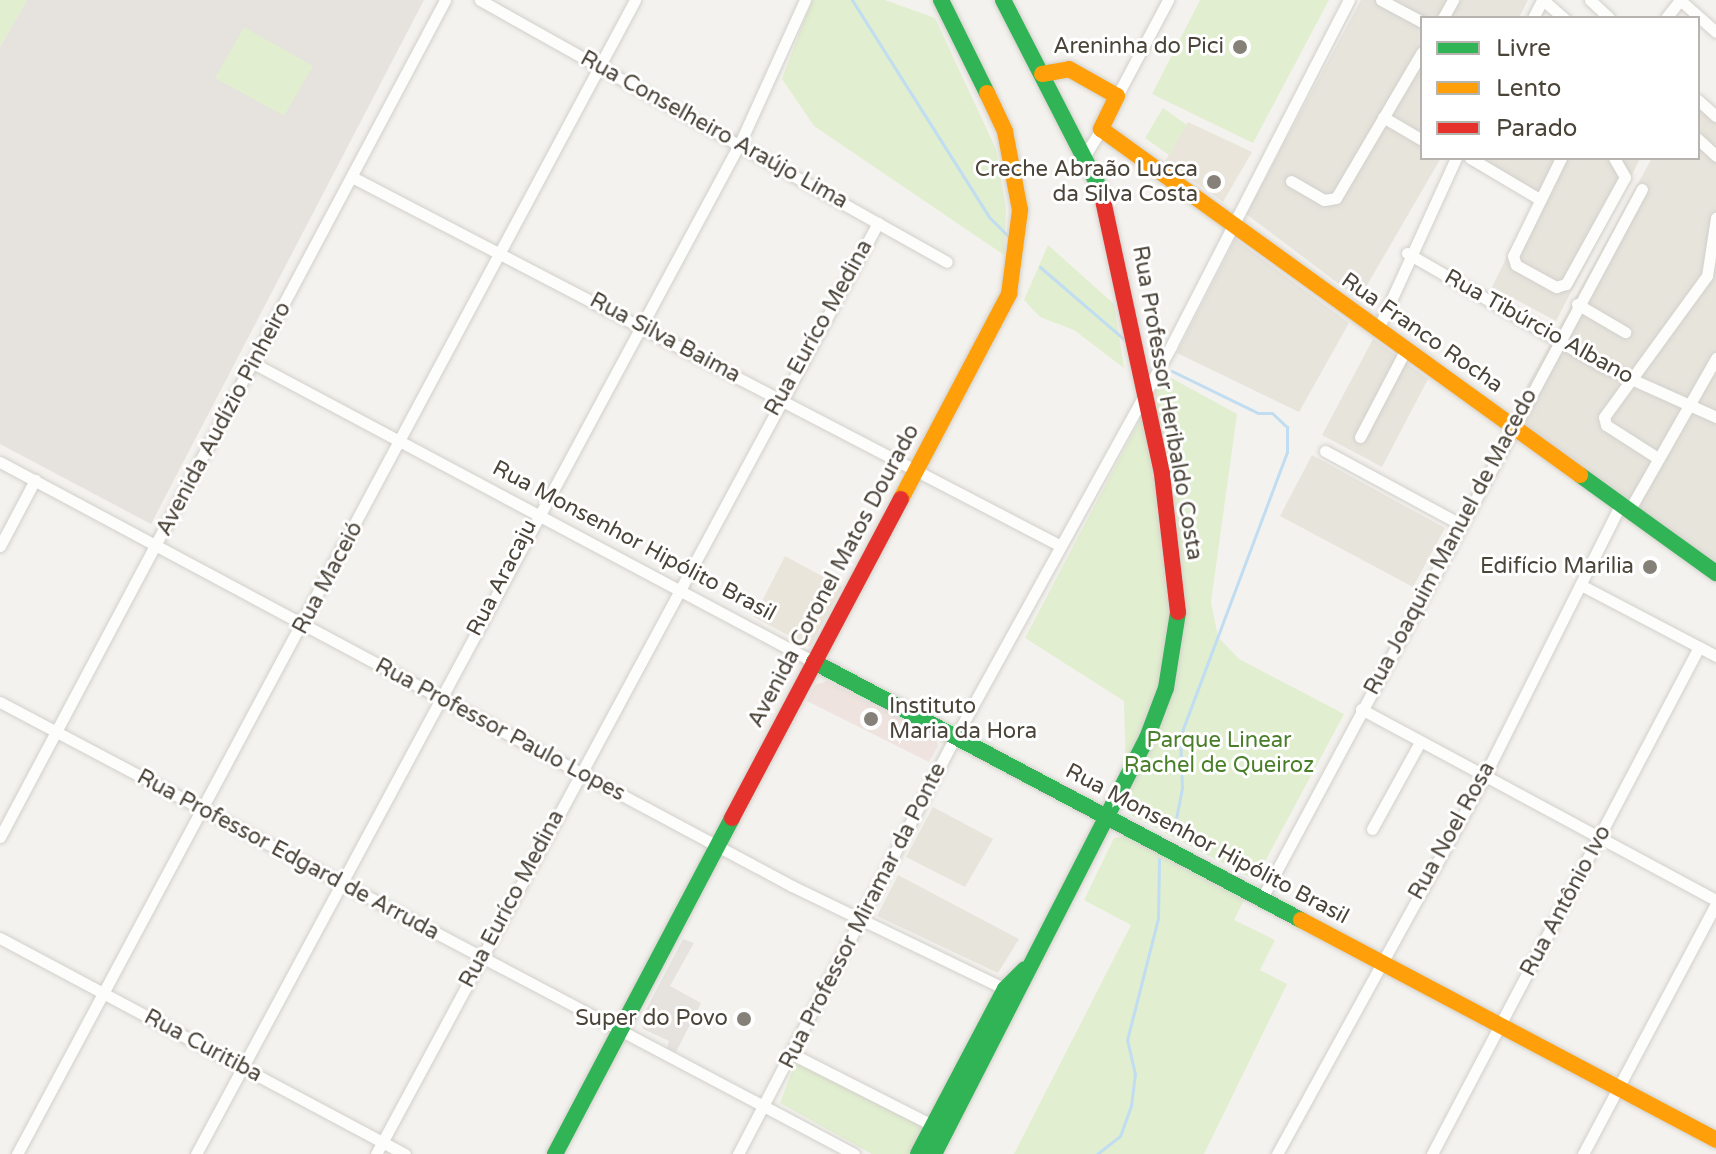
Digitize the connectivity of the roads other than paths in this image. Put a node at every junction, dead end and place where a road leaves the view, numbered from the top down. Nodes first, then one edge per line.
1 (445, 0) edge
2 (480, 0) edge
3 (635, 0) edge
4 (805, 0) edge
5 (941, 0) edge
6 (1003, 0) edge
7 (1168, 0) edge
8 (1349, 0) edge
9 (1381, 0) edge
10 (1542, 0) edge
11 (1590, 0) edge
12 (1680, 0) edge
13 (1562, 16) edge
14 (1607, 16) edge
15 (1668, 16) edge
16 (1698, 16) edge
17 (1700, 18) edge
18 (1420, 21) edge
19 (1716, 32) edge
20 (1420, 55) edge
21 (600, 64) junction
22 (1042, 74) junction
23 (1117, 96) junction
24 (1700, 102) edge
25 (1716, 116) edge
26 (1383, 117) junction
27 (1101, 129) junction
28 (1420, 139) edge
29 (741, 141) junction
30 (1700, 141) edge
31 (1085, 155) junction
32 (1716, 156) edge
33 (1454, 160) edge
34 (1473, 160) edge
35 (1560, 160) edge
36 (1615, 160) edge
37 (354, 178) junction
38 (1291, 181) dead end
39 (1642, 189) dead end
40 (1541, 200) junction
41 (1716, 218) edge
42 (1233, 222) junction
43 (878, 223) junction
44 (1407, 253) junction
45 (500, 254) junction
46 (947, 262) dead end
47 (1712, 280) edge
48 (1577, 304) junction
49 (639, 325) junction
50 (1378, 329) junction
51 (1625, 332) dead end
52 (1557, 339) junction
53 (1403, 354) junction
54 (1716, 358) edge
55 (253, 363) junction
56 (1635, 381) junction
57 (1143, 390) junction
58 (780, 399) junction
59 (1690, 403) junction
60 (1716, 417) edge
61 (1515, 425) junction
62 (1360, 437) dead end
63 (399, 443) junction
64 (1325, 451) dead end
65 (1656, 457) junction
66 (0, 462) edge
67 (915, 471) junction
68 (35, 480) junction
69 (1625, 506) junction
70 (536, 513) junction
71 (1458, 523) junction
72 (1059, 545) junction
73 (0, 546) edge
74 (155, 547) junction
75 (1716, 573) edge
76 (1581, 585) junction
77 (677, 587) junction
78 (302, 626) junction
79 (1699, 647) junction
80 (1716, 656) edge
81 (814, 662) junction
82 (440, 698) junction
83 (0, 702) edge
84 (1361, 709) junction
85 (55, 732) junction
86 (956, 736) junction
87 (1420, 742) junction
88 (580, 771) junction
89 (1485, 775) junction
90 (200, 809) junction
91 (1107, 817) junction
92 (1372, 829) dead end
93 (1601, 836) junction
94 (0, 837) edge
95 (717, 846) junction
96 (340, 882) junction
97 (1263, 896) junction
98 (1716, 902) edge
99 (862, 922) junction
100 (0, 938) edge
101 (480, 957) junction
102 (1379, 961) junction
103 (1027, 967) junction
104 (1005, 989) junction
105 (102, 993) junction
106 (1501, 1022) junction
107 (619, 1030) junction
108 (792, 1054) junction
109 (243, 1067) junction
110 (1619, 1087) junction
111 (764, 1107) junction
112 (940, 1129) junction
113 (1716, 1140) edge
114 (382, 1142) junction
115 (17, 1154) edge
116 (196, 1154) edge
117 (376, 1154) edge
118 (405, 1154) edge
119 (555, 1154) edge
120 (738, 1154) edge
121 (854, 1154) edge
122 (918, 1154) edge
123 (934, 1154) edge
124 (1277, 1154) edge
125 (1432, 1154) edge
126 (1583, 1154) edge

1 - 37 street, Avenida Audízio Pinheiro
2 - 21 street, Rua Conselheiro Araújo Lima
3 - 21 street, Rua Maceió
4 - 29 street, Rua Aracaju
5 - 67 main road, Avenida Coronel Matos Dourado
6 - 22 main road
7 - 23 street
8 - 42 street, Rua Professor Miramar da Ponte
9 - 18 street
10 - 13 street
11 - 14 street
12 - 15 street
12 - 16 street
17 - 19 street
20 - 26 street
21 - 29 street, Rua Conselheiro Araújo Lima
21 - 45 street, Rua Maceió
22 - 23 main road
22 - 31 main road
23 - 27 main road
24 - 25 street
26 - 28 street
26 - 38 street
27 - 31 street
27 - 42 main road, Rua Franco Rocha
29 - 43 street, Rua Conselheiro Araújo Lima
29 - 49 street, Rua Aracaju
30 - 32 street
31 - 57 main road, Rua Professor Heribaldo Costa
33 - 44 street
34 - 40 street
35 - 40 street
36 - 40 street
37 - 45 street, Rua Silva Baima
37 - 55 street, Avenida Audízio Pinheiro
39 - 48 street, Rua Joaquim Manuel de Macedo
41 - 47 street
42 - 50 main road, Rua Franco Rocha
42 - 57 street, Rua Professor Miramar da Ponte
43 - 46 street, Rua Conselheiro Araújo Lima
43 - 58 street, Rua Euríco Medina
44 - 50 street
44 - 52 street, Rua Tibúrcio Albano
45 - 49 street, Rua Silva Baima
45 - 63 street, Rua Maceió
47 - 56 street
48 - 51 street
48 - 52 street, Rua Joaquim Manuel de Macedo
49 - 58 street, Rua Silva Baima
49 - 70 street, Rua Aracaju
50 - 53 main road, Rua Franco Rocha
52 - 56 street, Rua Tibúrcio Albano
52 - 61 street, Rua Joaquim Manuel de Macedo
53 - 61 main road, Rua Franco Rocha
53 - 62 street
54 - 59 street, Rua Noel Rosa
55 - 63 street, Rua Monsenhor Hipólito Brasil
55 - 74 street, Avenida Audízio Pinheiro
56 - 59 street, Rua Tibúrcio Albano
56 - 65 street
57 - 72 street, Rua Professor Miramar da Ponte
57 - 91 main road, Rua Professor Heribaldo Costa
58 - 67 street, Rua Silva Baima
58 - 77 street, Rua Euríco Medina
59 - 60 street, Rua Tibúrcio Albano
59 - 65 street, Rua Noel Rosa
61 - 69 main road, Rua Franco Rocha
61 - 71 street, Rua Joaquim Manuel de Macedo
63 - 70 street, Rua Monsenhor Hipólito Brasil
63 - 78 street, Rua Maceió
64 - 71 street
65 - 69 street, Rua Noel Rosa
66 - 68 street, Rua Professor Paulo Lopes
67 - 72 street, Rua Silva Baima
67 - 81 main road, Avenida Coronel Matos Dourado
68 - 73 street
68 - 74 street, Rua Professor Paulo Lopes
69 - 75 main road, Rua Franco Rocha
69 - 76 street, Rua Noel Rosa
70 - 77 street, Rua Monsenhor Hipólito Brasil
70 - 82 street, Rua Aracaju
71 - 84 street, Rua Joaquim Manuel de Macedo
72 - 86 street, Rua Professor Miramar da Ponte
74 - 78 street, Rua Professor Paulo Lopes
74 - 85 street, Avenida Audízio Pinheiro
76 - 79 street
76 - 89 street, Rua Noel Rosa
77 - 81 street, Rua Monsenhor Hipólito Brasil
77 - 88 street, Rua Euríco Medina
78 - 82 street, Rua Professor Paulo Lopes
78 - 90 street, Rua Maceió
79 - 80 street
79 - 93 street, Rua Antônio Ivo
81 - 86 main road, Rua Monsenhor Hipólito Brasil
81 - 95 main road, Avenida Coronel Matos Dourado
82 - 88 street, Rua Professor Paulo Lopes
82 - 96 street, Rua Aracaju
83 - 85 street, Rua Professor Edgard de Arruda
84 - 87 street
84 - 97 street, Rua Joaquim Manuel de Macedo
85 - 90 street, Rua Professor Edgard de Arruda
85 - 94 street, Avenida Audízio Pinheiro
86 - 91 main road, Rua Monsenhor Hipólito Brasil
86 - 99 street, Rua Professor Miramar da Ponte
87 - 89 street
87 - 92 street
88 - 95 street, Rua Professor Paulo Lopes
88 - 101 street, Rua Euríco Medina
89 - 93 street
89 - 102 street, Rua Noel Rosa
90 - 96 street, Rua Professor Edgard de Arruda
90 - 105 street, Rua Maceió
91 - 97 main road, Rua Monsenhor Hipólito Brasil
91 - 103 main road, Rua Professor Heribaldo Costa
93 - 98 street
93 - 106 street, Rua Antônio Ivo
95 - 99 street, Rua Professor Paulo Lopes
95 - 107 main road, Avenida Coronel Matos Dourado
96 - 101 street, Rua Professor Edgard de Arruda
96 - 109 street, Rua Aracaju
97 - 102 main road, Rua Monsenhor Hipólito Brasil
98 - 110 street
99 - 104 street, Rua Professor Paulo Lopes
99 - 108 street, Rua Professor Miramar da Ponte
100 - 105 street, Rua Curitiba
101 - 107 street, Rua Professor Edgard de Arruda
101 - 114 street, Rua Euríco Medina
102 - 106 main road, Rua Monsenhor Hipólito Brasil
102 - 124 street, Rua Noel Rosa
103 - 104 main road, Rua Professor Heribaldo Costa
103 - 112 main road, Rua Professor Heribaldo Costa
104 - 112 main road, Rua Professor Heribaldo Costa
105 - 109 street, Rua Curitiba
105 - 115 street, Rua Maceió
106 - 110 main road, Rua Monsenhor Hipólito Brasil
106 - 125 street, Rua Antônio Ivo
107 - 111 street, Rua Professor Edgard de Arruda
107 - 119 main road, Avenida Coronel Matos Dourado
108 - 111 street, Rua Professor Miramar da Ponte
108 - 112 street
109 - 114 street, Rua Curitiba
109 - 116 street, Rua Aracaju
110 - 113 main road, Rua Monsenhor Hipólito Brasil
110 - 126 street
111 - 120 street, Rua Professor Miramar da Ponte
111 - 121 street, Rua Professor Edgard de Arruda
112 - 122 main road, Rua Professor Heribaldo Costa
112 - 123 main road, Rua Professor Heribaldo Costa
114 - 117 street, Rua Euríco Medina
114 - 118 street, Rua Curitiba

